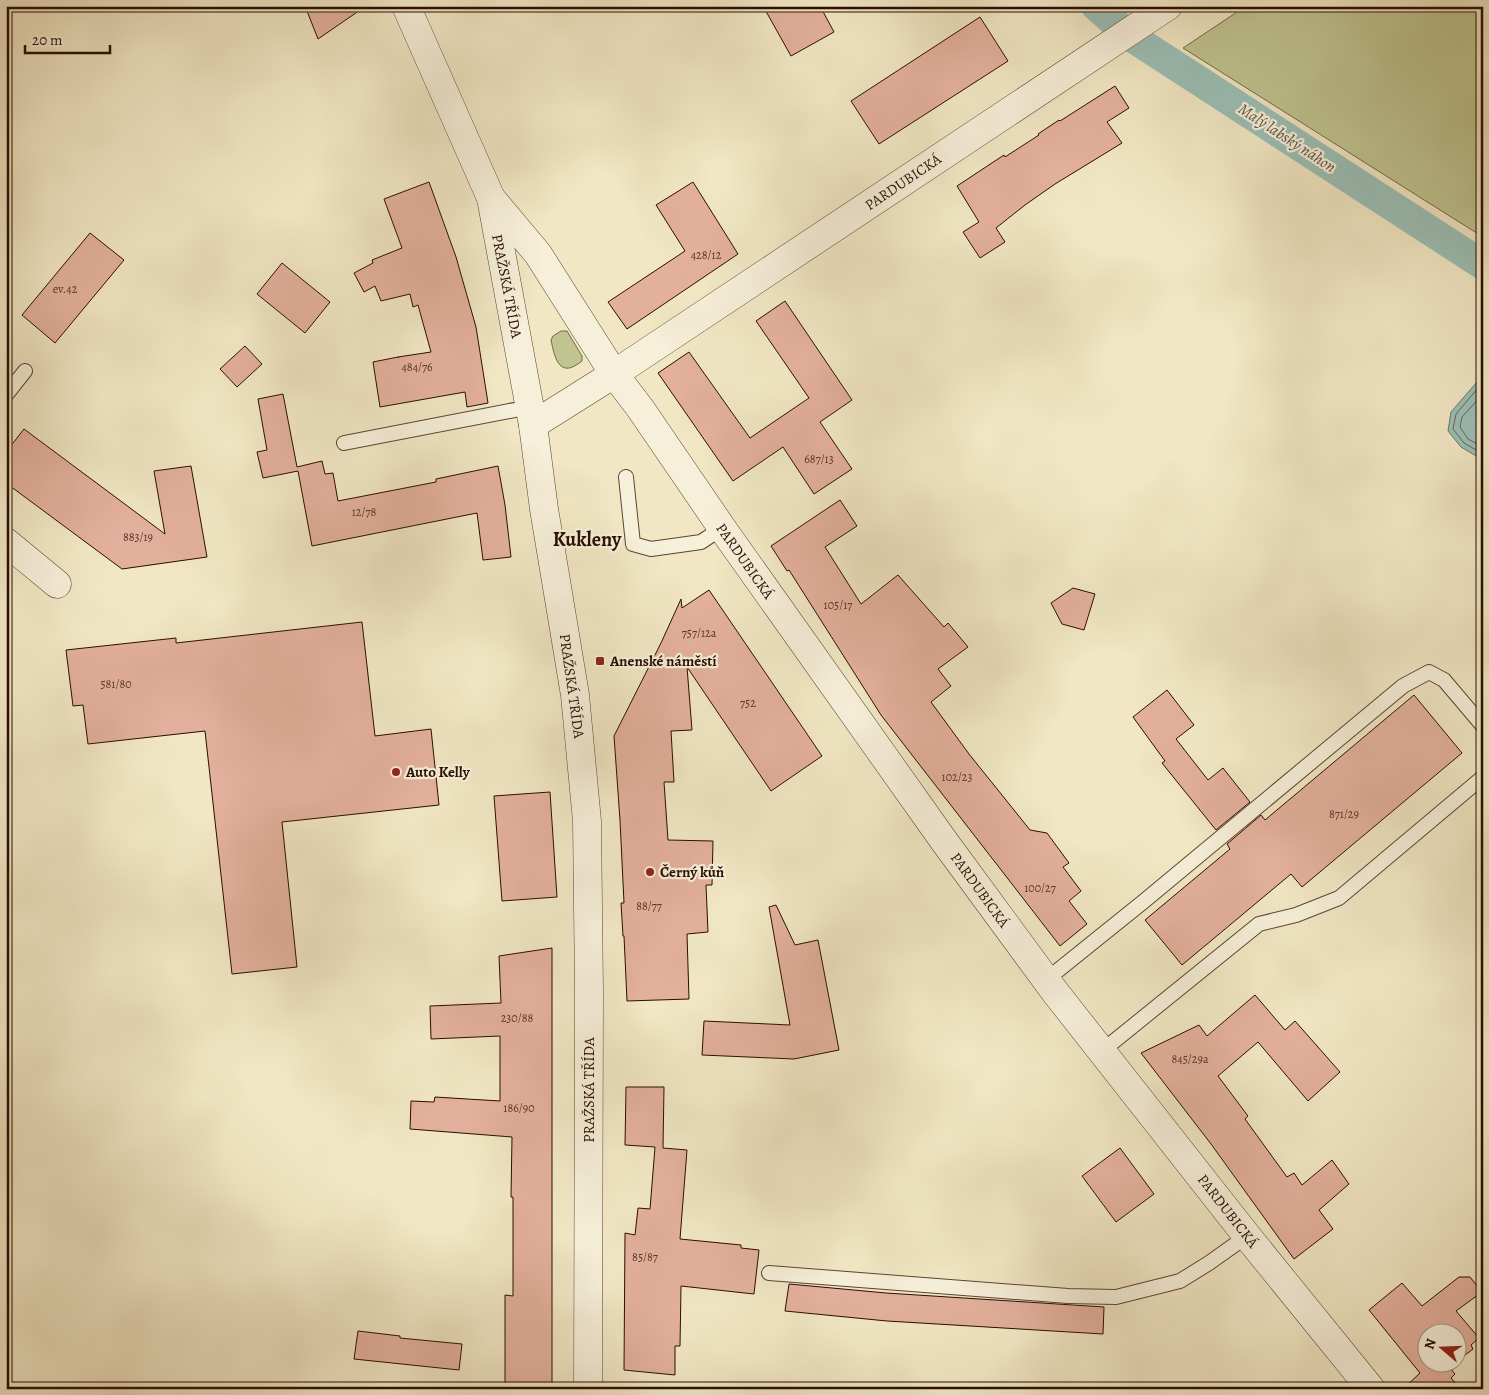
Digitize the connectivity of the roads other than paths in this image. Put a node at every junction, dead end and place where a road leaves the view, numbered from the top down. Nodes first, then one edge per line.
1 (406, 6) edge
2 (1158, 13) edge
3 (491, 198) junction
4 (25, 371) dead end
5 (614, 374) junction
6 (6, 395) edge
7 (531, 416) junction
8 (344, 444) dead end
9 (626, 477) dead end
10 (722, 528) junction
11 (6, 542) edge
12 (56, 584) dead end
13 (1483, 726) edge
14 (1483, 777) edge
15 (1046, 980) junction
16 (1102, 1051) junction
17 (1247, 1236) junction
18 (769, 1273) dead end
19 (588, 1389) edge
20 (1370, 1389) edge

1 - 3 street, PRAŽSKÁ TŘÍDA
2 - 5 street, PARDUBICKÁ
3 - 5 street, PARDUBICKÁ
3 - 7 street, PRAŽSKÁ TŘÍDA
4 - 6 lane
5 - 7 street, PARDUBICKÁ
5 - 10 street, PARDUBICKÁ
7 - 8 lane
7 - 19 street, PRAŽSKÁ TŘÍDA
9 - 10 lane
10 - 15 street, PARDUBICKÁ
11 - 12 street
13 - 15 lane
14 - 16 lane
15 - 16 street, PARDUBICKÁ
16 - 17 street, PARDUBICKÁ
17 - 18 lane
17 - 20 street, PARDUBICKÁ

